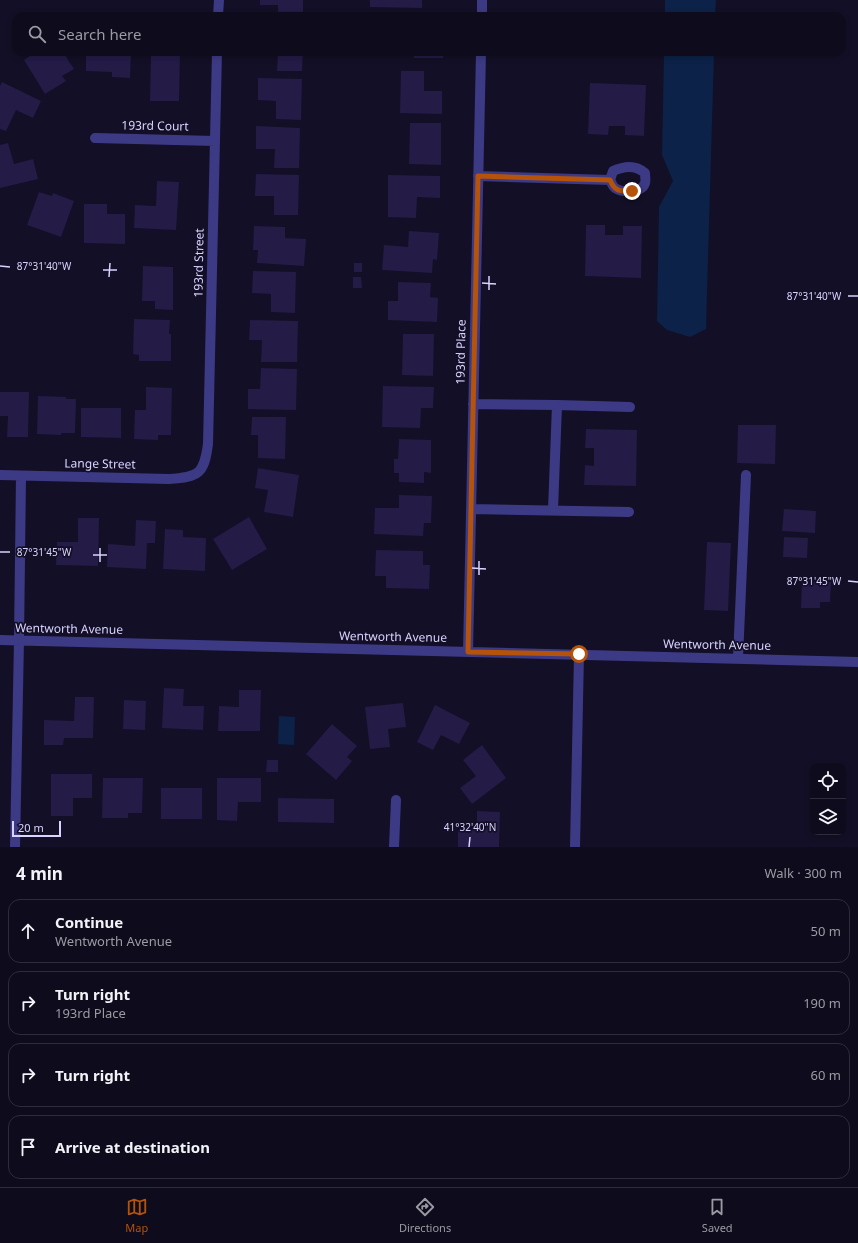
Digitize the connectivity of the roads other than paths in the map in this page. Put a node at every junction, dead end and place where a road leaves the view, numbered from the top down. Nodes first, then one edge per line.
1 (219, 0) edge
2 (482, 0) edge
3 (218, 12) edge
4 (482, 12) edge
5 (217, 56) edge
6 (481, 56) edge
7 (95, 138) dead end
8 (216, 141) junction
9 (478, 176) junction
10 (610, 180) dead end
11 (473, 404) junction
12 (557, 405) junction
13 (630, 407) dead end
14 (198, 472) joint
15 (0, 475) edge
16 (746, 475) dead end
17 (21, 476) junction
18 (471, 509) junction
19 (553, 510) junction
20 (629, 512) dead end
21 (0, 640) edge
22 (20, 640) junction
23 (468, 652) junction
24 (579, 654) junction
25 (738, 658) junction
26 (858, 662) edge
27 (396, 800) dead end
28 (15, 847) edge
29 (394, 847) edge
30 (575, 847) edge

1 - 3 street
2 - 4 street
5 - 8 street, 193rd Street
6 - 9 street, 193rd Place
7 - 8 street, 193rd Court
8 - 14 street, 193rd Street
9 - 10 street
9 - 11 street, 193rd Place
11 - 12 street
11 - 18 street, 193rd Place
12 - 13 street
12 - 19 street
14 - 17 street, Lange Street
15 - 17 street, Lange Street
16 - 25 street
17 - 22 street
18 - 19 street
18 - 23 street, 193rd Place
19 - 20 street
21 - 22 street, Wentworth Avenue
22 - 23 street, Wentworth Avenue
22 - 28 street
23 - 24 street, Wentworth Avenue
24 - 25 street, Wentworth Avenue
24 - 30 street
25 - 26 street, Wentworth Avenue
27 - 29 street

